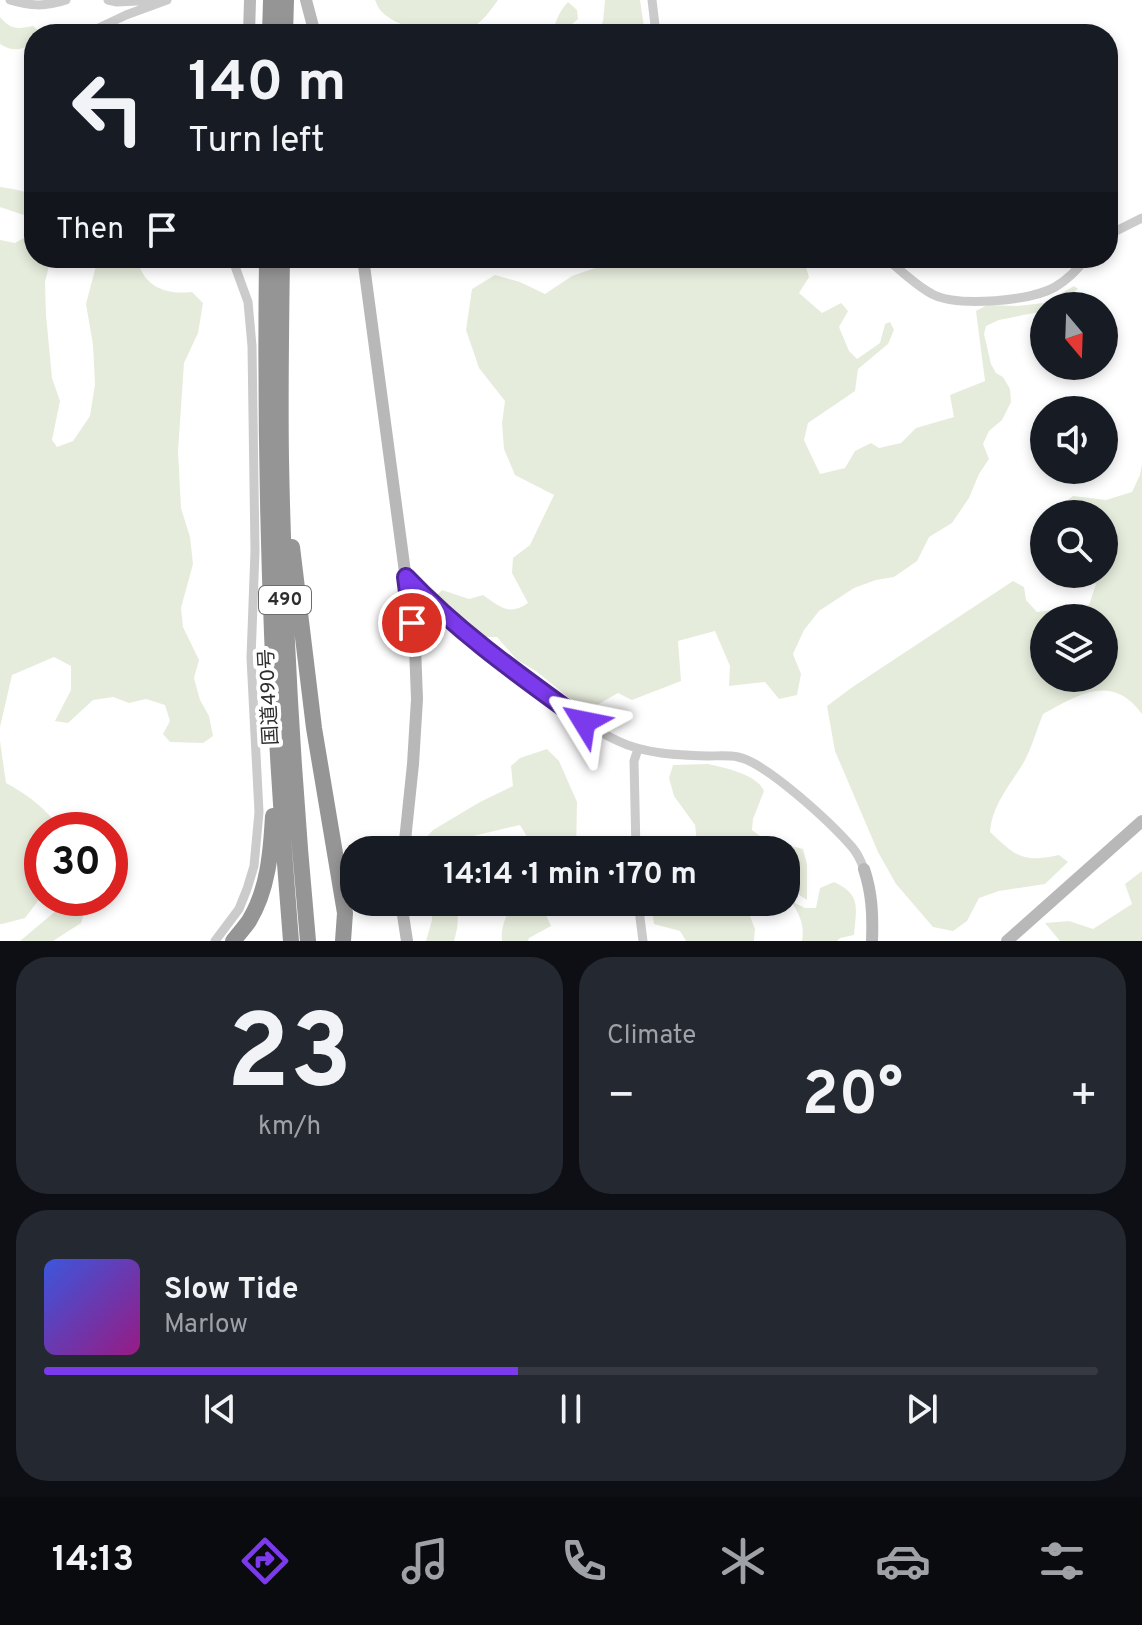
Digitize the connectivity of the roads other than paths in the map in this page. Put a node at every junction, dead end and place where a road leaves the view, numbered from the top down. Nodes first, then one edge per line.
1 (10, 0) edge
2 (66, 0) edge
3 (108, 0) edge
4 (157, 0) edge
5 (167, 0) edge
6 (250, 0) edge
7 (271, 0) edge
8 (286, 0) edge
9 (306, 0) edge
10 (652, 0) edge
11 (108, 24) edge
12 (249, 24) edge
13 (270, 24) edge
14 (285, 24) edge
15 (312, 24) edge
16 (655, 24) edge
17 (1142, 218) edge
18 (1118, 230) edge
19 (236, 268) edge
20 (267, 268) edge
21 (282, 268) edge
22 (364, 268) edge
23 (898, 268) edge
24 (1077, 268) edge
25 (281, 458) junction
26 (406, 577) junction
27 (278, 744) junction
28 (638, 749) junction
29 (1142, 821) edge
30 (405, 836) edge
31 (636, 836) edge
32 (864, 869) joint
33 (403, 916) edge
34 (640, 916) edge
35 (215, 941) edge
36 (233, 941) edge
37 (291, 941) edge
38 (308, 941) edge
39 (343, 941) edge
40 (407, 941) edge
41 (643, 941) edge
42 (872, 941) edge
43 (1007, 941) edge

1 - 2 street
3 - 4 street
5 - 11 street
6 - 12 street
7 - 13 highway
8 - 14 highway
9 - 15 street
10 - 16 street
17 - 18 street
19 - 35 street
20 - 27 highway, 国道490号 / 490
21 - 25 highway, 国道490号 / 490
22 - 26 street
23 - 24 street
25 - 38 highway, 国道490号 / 490
25 - 39 highway
26 - 28 street
26 - 30 street
27 - 36 highway
27 - 37 highway, 国道490号 / 490
28 - 31 street
28 - 32 street
29 - 43 street
32 - 42 street
33 - 40 street
34 - 41 street

